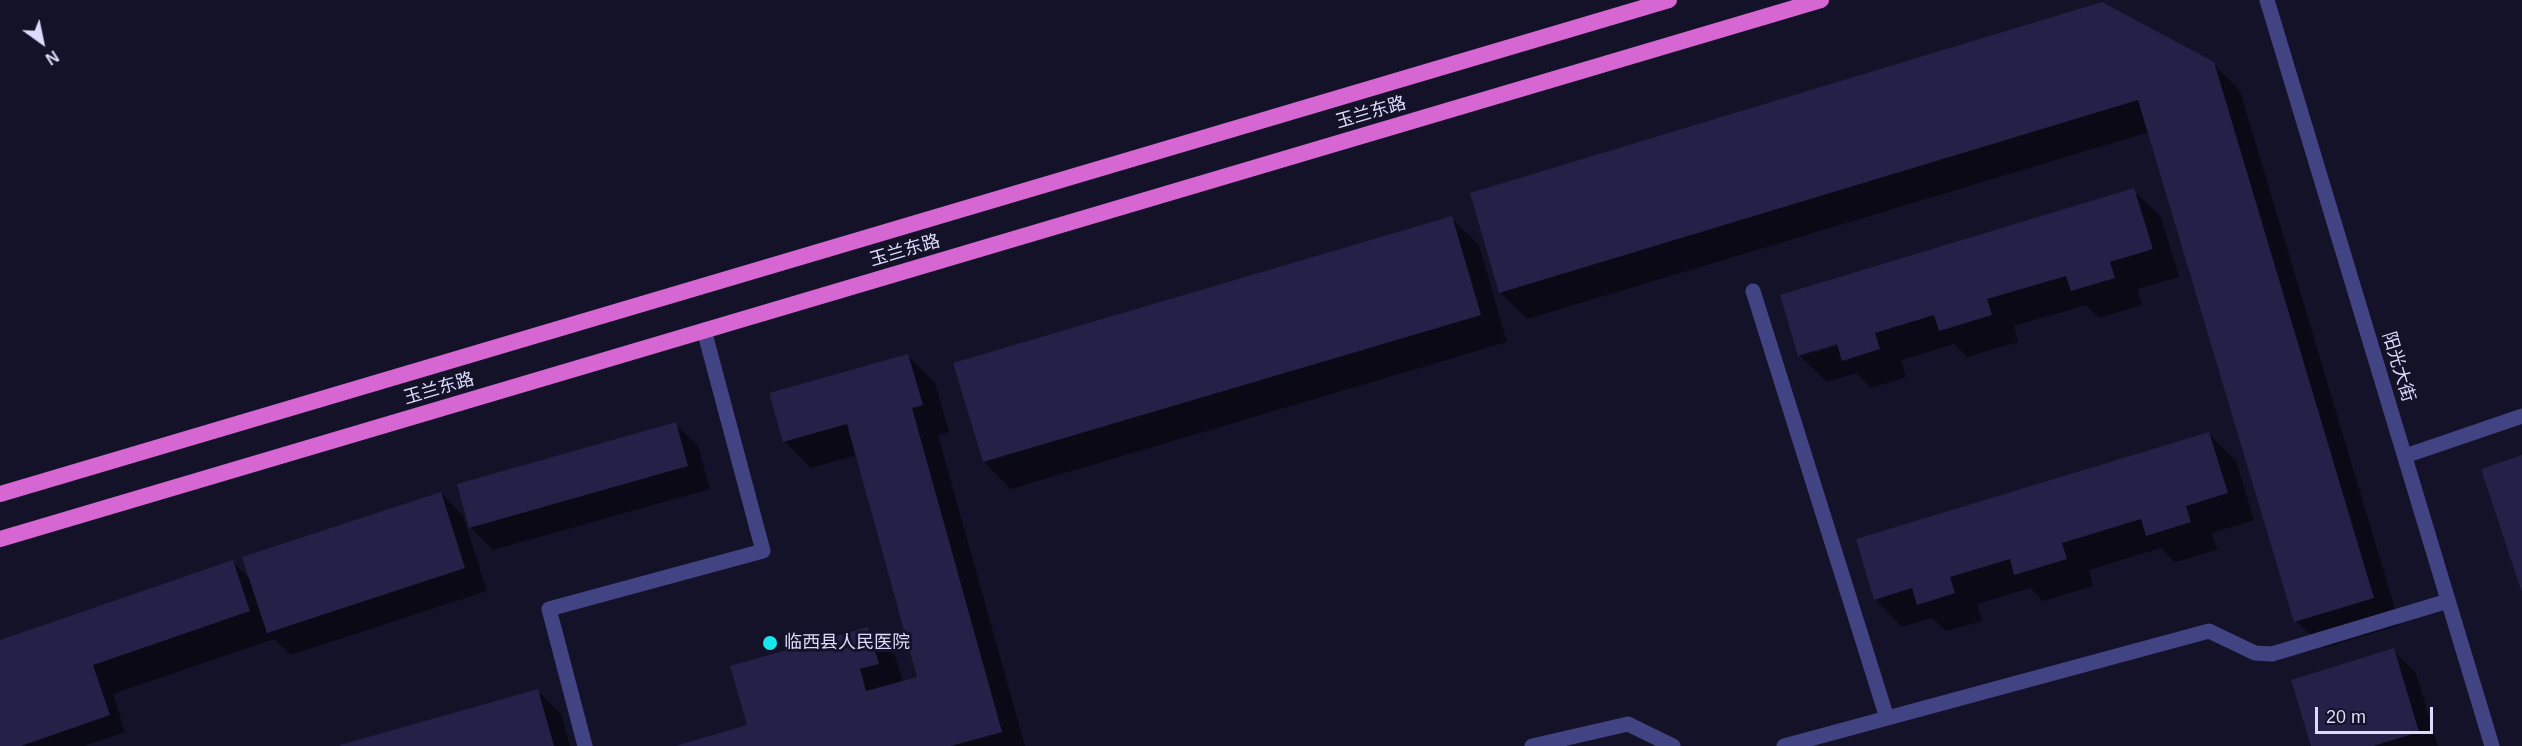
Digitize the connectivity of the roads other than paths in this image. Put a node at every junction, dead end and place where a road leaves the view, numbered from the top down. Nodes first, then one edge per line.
1 (1669, 0) edge
2 (1821, 0) edge
3 (2267, 0) edge
4 (1753, 291) dead end
5 (704, 330) junction
6 (2522, 416) edge
7 (2404, 456) junction
8 (0, 494) edge
9 (0, 539) edge
10 (2448, 601) junction
11 (1887, 718) junction
12 (585, 746) edge
13 (1532, 746) edge
14 (1673, 746) edge
15 (1784, 746) edge
16 (2492, 746) edge

1 - 8 highway, 玉兰东路
2 - 5 highway, 玉兰东路
3 - 7 street, 阳光大街
4 - 11 street
5 - 9 highway, 玉兰东路
5 - 12 street
6 - 7 street
7 - 10 street, 阳光大街
10 - 11 street
10 - 16 street, 阳光大街
11 - 15 street
13 - 14 street

